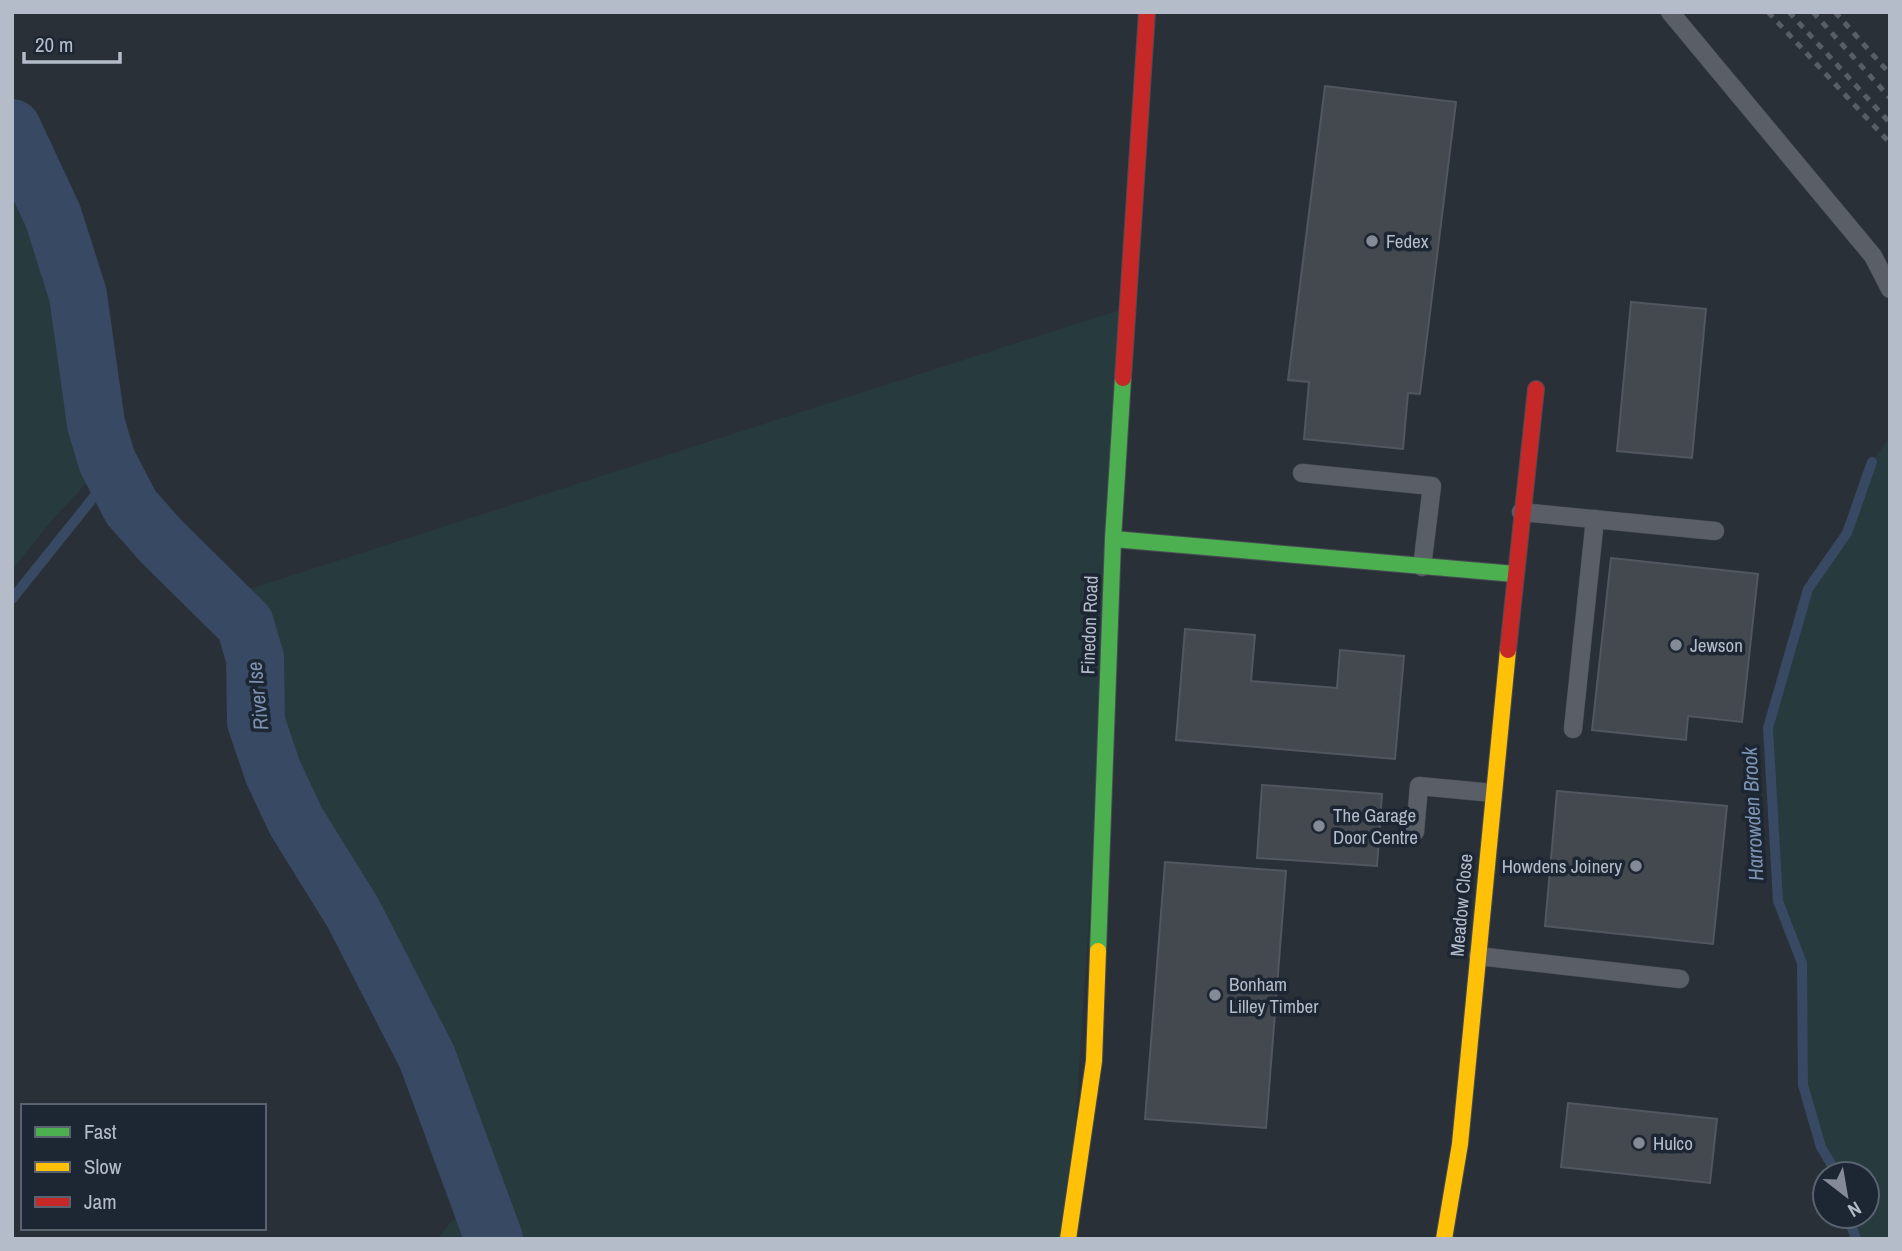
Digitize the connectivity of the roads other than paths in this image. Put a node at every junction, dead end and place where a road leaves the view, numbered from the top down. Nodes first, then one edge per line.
1 (1147, 12) edge
2 (1670, 12) edge
3 (1890, 289) edge
4 (1536, 388) dead end
5 (1303, 473) dead end
6 (1521, 512) junction
7 (1595, 519) junction
8 (1715, 531) dead end
9 (1113, 539) junction
10 (1422, 566) junction
11 (1515, 574) junction
12 (1573, 729) dead end
13 (1493, 793) junction
14 (1415, 832) dead end
15 (1478, 956) junction
16 (1679, 979) dead end
17 (1068, 1239) edge
18 (1444, 1239) edge

1 - 9 street, Finedon Road
2 - 3 lane
4 - 6 street, Meadow Close
5 - 10 lane
6 - 7 lane
6 - 11 street, Meadow Close
7 - 8 lane
7 - 12 lane
9 - 10 street
9 - 17 street, Finedon Road
10 - 11 street
11 - 13 street, Meadow Close
13 - 14 lane
13 - 15 street, Meadow Close
15 - 16 lane
15 - 18 street, Meadow Close

